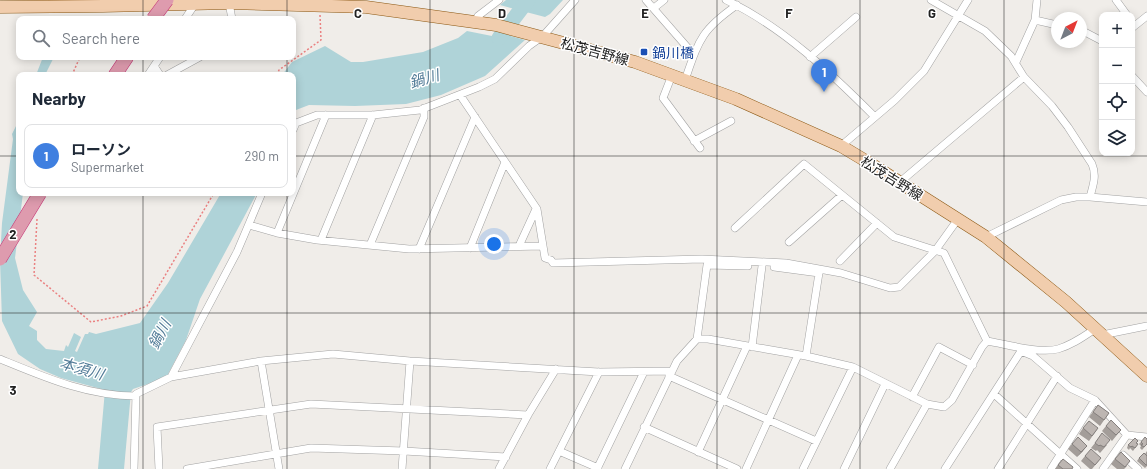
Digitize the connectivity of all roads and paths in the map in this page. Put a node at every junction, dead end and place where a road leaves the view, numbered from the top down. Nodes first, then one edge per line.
1 (167, 0) edge
2 (499, 0) edge
3 (575, 0) edge
4 (646, 0) edge
5 (664, 0) edge
6 (726, 0) edge
7 (931, 0) edge
8 (968, 0) edge
9 (1037, 0) edge
10 (1116, 0) edge
11 (104, 3) edge
12 (229, 3) junction
13 (195, 4) junction
14 (737, 5) junction
15 (320, 6) junction
16 (0, 7) edge
17 (654, 8) junction
18 (1125, 12) edge
19 (155, 16) edge
20 (187, 16) edge
21 (231, 16) edge
22 (1147, 16) edge
23 (856, 17) dead end
24 (958, 17) junction
25 (1035, 20) junction
26 (475, 22) junction
27 (1051, 24) edge
28 (1135, 24) edge
29 (1087, 33) edge
30 (543, 36) junction
31 (1099, 39) edge
32 (694, 55) junction
33 (810, 57) junction
34 (296, 58) edge
35 (79, 60) edge
36 (125, 60) edge
37 (158, 60) edge
38 (194, 60) edge
39 (293, 60) edge
40 (1016, 62) junction
41 (154, 66) junction
42 (73, 72) edge
43 (117, 72) edge
44 (150, 72) edge
45 (158, 72) edge
46 (172, 72) edge
47 (278, 72) edge
48 (672, 75) junction
49 (1024, 77) junction
50 (1135, 79) edge
51 (685, 80) junction
52 (1147, 92) edge
53 (460, 95) junction
54 (424, 108) junction
55 (373, 114) junction
56 (326, 116) junction
57 (475, 117) junction
58 (875, 117) junction
59 (731, 121) dead end
60 (296, 123) edge
61 (694, 141) junction
62 (841, 146) junction
63 (700, 148) dead end
64 (505, 162) junction
65 (900, 182) junction
66 (296, 187) edge
67 (842, 195) junction
68 (38, 196) edge
69 (212, 196) edge
70 (261, 196) edge
71 (292, 196) edge
72 (1090, 197) junction
73 (1147, 202) edge
74 (536, 209) junction
75 (37, 212) dead end
76 (958, 219) junction
77 (877, 223) junction
78 (248, 225) junction
79 (735, 228) dead end
80 (277, 232) junction
81 (986, 236) junction
82 (321, 240) junction
83 (789, 242) dead end
84 (370, 245) junction
85 (519, 246) junction
86 (543, 246) junction
87 (470, 248) junction
88 (419, 249) junction
89 (935, 251) junction
90 (0, 259) edge
91 (840, 261) dead end
92 (762, 266) junction
93 (1147, 326) edge
94 (1099, 332) junction
95 (697, 340) junction
96 (987, 341) junction
97 (750, 347) junction
98 (1023, 350) junction
99 (798, 355) junction
100 (806, 356) junction
101 (0, 359) edge
102 (261, 361) junction
103 (410, 361) junction
104 (973, 365) junction
105 (853, 367) junction
106 (556, 369) junction
107 (599, 372) junction
108 (644, 372) junction
109 (670, 374) junction
110 (1057, 376) junction
111 (1147, 376) edge
112 (171, 377) junction
113 (885, 384) junction
114 (994, 394) junction
115 (134, 396) junction
116 (912, 397) junction
117 (722, 399) junction
118 (1095, 400) junction
119 (927, 404) junction
120 (269, 410) junction
121 (407, 410) junction
122 (528, 415) junction
123 (768, 421) junction
124 (1027, 424) junction
125 (644, 427) junction
126 (1127, 435) junction
127 (1147, 437) edge
128 (816, 441) junction
129 (1117, 449) junction
130 (559, 450) junction
131 (404, 451) junction
132 (698, 452) junction
133 (276, 454) junction
134 (1060, 454) junction
135 (506, 457) junction
136 (598, 468) edge
137 (627, 468) edge
138 (948, 468) edge
139 (134, 469) edge
140 (159, 469) edge
141 (187, 469) edge
142 (278, 469) edge
143 (402, 469) edge
144 (500, 469) edge
145 (550, 469) edge
146 (737, 469) edge
147 (746, 469) edge
148 (803, 469) edge
149 (844, 469) edge
150 (890, 469) edge
151 (998, 469) edge
152 (1051, 469) edge
153 (1077, 469) edge
154 (1103, 469) edge
155 (1138, 469) edge

1 - 19 highway, bridge
2 - 26 street
3 - 30 street
4 - 17 street
5 - 17 street
6 - 14 street
7 - 24 street
8 - 24 street
9 - 25 street
10 - 18 street
11 - 13 main road, 松茂吉野線
11 - 16 main road, 松茂吉野線
12 - 13 main road, 松茂吉野線
12 - 15 main road, 松茂吉野線
12 - 21 street
13 - 20 street
14 - 32 street
14 - 33 street
15 - 26 main road, 松茂吉野線
15 - 34 path
17 - 32 street
22 - 28 street
23 - 33 street
24 - 40 street
24 - 58 street
25 - 27 street
25 - 40 street
26 - 30 main road, 松茂吉野線
29 - 31 street
30 - 48 main road, 松茂吉野線
30 - 53 street
32 - 51 street
33 - 58 street
35 - 42 path
36 - 43 highway
37 - 41 street
38 - 46 street
39 - 47 path
40 - 49 street
41 - 44 street
41 - 45 street
48 - 51 main road, 松茂吉野線
48 - 61 street
49 - 65 street
49 - 72 street
50 - 52 street
51 - 62 main road, 松茂吉野線
53 - 54 street
53 - 57 street
54 - 55 street
54 - 84 street
55 - 56 street
55 - 82 street
56 - 60 street
56 - 66 street
57 - 64 street
57 - 88 street
58 - 62 street
59 - 61 street
61 - 63 street
62 - 65 main road, 松茂吉野線
64 - 74 street
64 - 87 street
65 - 76 main road, 松茂吉野線
67 - 77 street
67 - 79 street
67 - 83 street
68 - 90 highway, bridge
69 - 75 path
70 - 78 street
71 - 80 street
72 - 73 street
72 - 81 street
74 - 85 street
74 - 86 street
76 - 81 main road, 松茂吉野線
76 - 89 street
77 - 89 street
77 - 91 street
78 - 80 street
78 - 112 street
80 - 82 street
81 - 94 main road, 松茂吉野線
82 - 84 street
84 - 88 street
85 - 86 street
85 - 87 street
86 - 89 street
87 - 88 street
89 - 96 street
92 - 95 street
92 - 97 street
92 - 100 street
93 - 94 street
94 - 98 street
94 - 111 main road, 松茂吉野線
95 - 97 street
95 - 109 street
96 - 98 street
96 - 104 street
97 - 99 street
97 - 117 street
98 - 110 street
98 - 114 street
99 - 100 street
99 - 123 street
100 - 105 street
101 - 115 street
102 - 103 street
102 - 112 street
102 - 120 street
103 - 106 street
103 - 121 street
104 - 116 street
104 - 119 street
105 - 113 street
105 - 128 street
106 - 107 street
106 - 122 street
107 - 108 street
107 - 130 street
108 - 109 street
108 - 136 street
109 - 117 street
109 - 125 street
110 - 118 street
110 - 124 street
112 - 115 street
113 - 116 street
113 - 149 street
114 - 124 street
114 - 138 street
115 - 139 street
116 - 119 street
117 - 123 street
117 - 132 street
118 - 126 street
118 - 134 street
119 - 150 street
120 - 121 street
120 - 133 street
120 - 140 street
121 - 122 street
121 - 131 street
122 - 135 street
123 - 128 street
123 - 147 street
124 - 134 street
124 - 151 street
125 - 132 street
125 - 137 street
126 - 127 street
126 - 129 street
128 - 148 street
129 - 154 street
129 - 155 street
130 - 136 street
130 - 145 street
131 - 133 street
131 - 135 street
131 - 143 street
132 - 146 street
133 - 141 street
133 - 142 street
134 - 152 street
134 - 153 street
135 - 144 street

